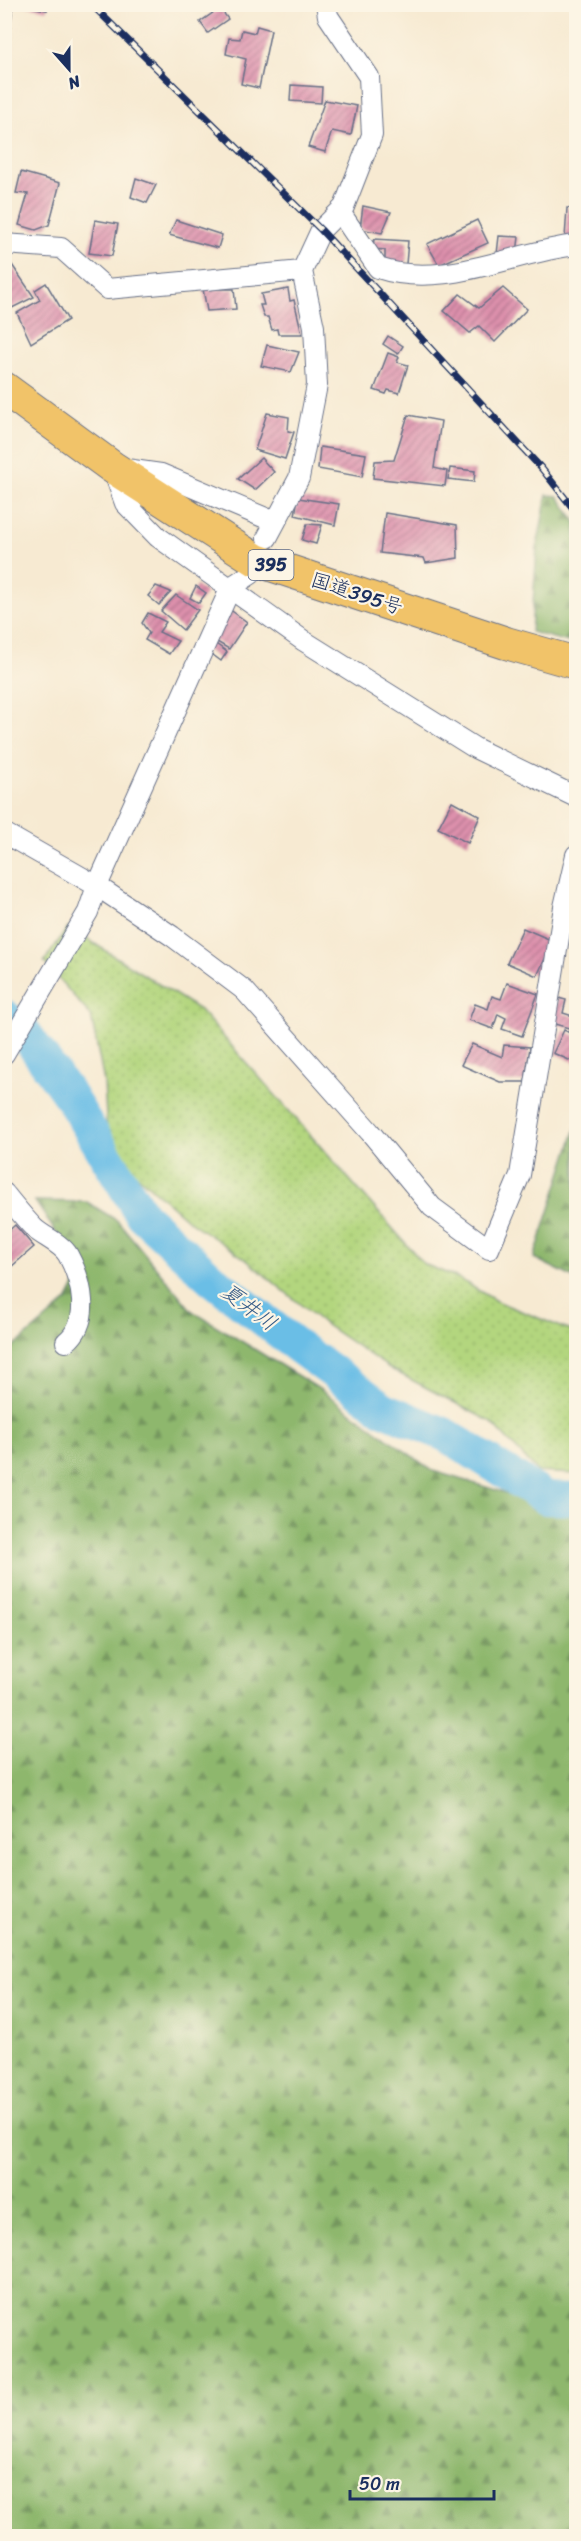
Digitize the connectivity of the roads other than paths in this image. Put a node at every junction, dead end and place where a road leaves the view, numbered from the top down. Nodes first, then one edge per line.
1 (326, 4) edge
2 (340, 212) junction
3 (4, 244) edge
4 (576, 245) edge
5 (302, 271) junction
6 (4, 388) edge
7 (112, 467) junction
8 (251, 574) dead end
9 (231, 587) junction
10 (576, 663) edge
11 (576, 797) edge
12 (4, 833) edge
13 (576, 855) edge
14 (97, 886) junction
15 (4, 1054) edge
16 (4, 1193) edge
17 (66, 1342) dead end

1 - 2 street
2 - 4 street
2 - 5 street
3 - 5 street
5 - 7 street
6 - 7 highway, 国道395号 / 395
7 - 9 street
7 - 10 highway, 国道395号 / 395
8 - 9 street
9 - 11 street
9 - 14 street
12 - 14 street
13 - 14 street
14 - 15 street
16 - 17 street

